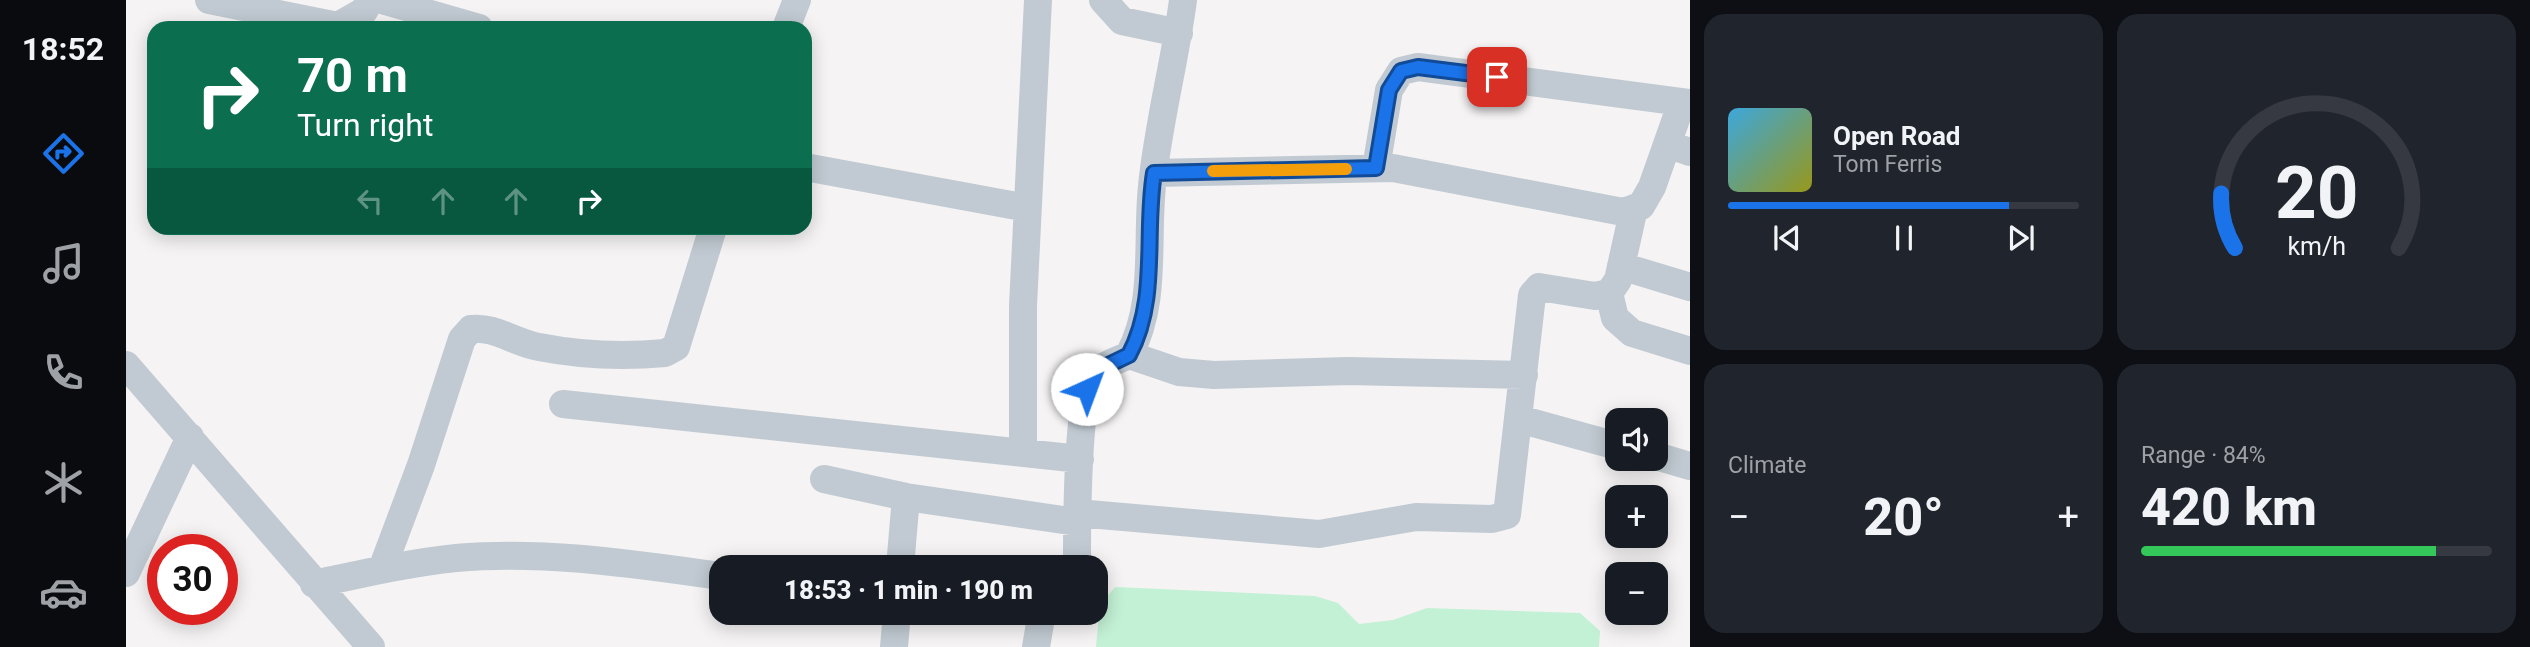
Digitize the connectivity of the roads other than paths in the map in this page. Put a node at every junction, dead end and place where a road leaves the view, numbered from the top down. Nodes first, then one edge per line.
1 (209, 0) edge
2 (370, 0) edge
3 (382, 0) edge
4 (797, 0) edge
5 (1038, 0) edge
6 (1103, 0) edge
7 (1183, 0) edge
8 (313, 21) edge
9 (347, 21) edge
10 (455, 21) edge
11 (789, 21) edge
12 (1179, 33) junction
13 (1686, 102) edge
14 (1678, 148) edge
15 (812, 168) edge
16 (1376, 168) junction
17 (1154, 173) junction
18 (1027, 208) junction
19 (1634, 208) junction
20 (711, 235) edge
21 (1621, 265) junction
22 (1690, 287) edge
23 (1609, 293) junction
24 (1690, 351) edge
25 (1129, 355) junction
26 (126, 367) edge
27 (1524, 375) junction
28 (563, 404) dead end
29 (1519, 419) junction
30 (190, 437) junction
31 (1605, 443) edge
32 (1023, 453) junction
33 (1080, 459) junction
34 (1668, 460) edge
35 (1690, 466) edge
36 (824, 479) dead end
37 (906, 496) junction
38 (1077, 518) junction
39 (901, 555) edge
40 (1077, 555) edge
41 (382, 569) junction
42 (126, 573) edge
43 (709, 574) edge
44 (314, 584) junction
45 (896, 625) edge
46 (1040, 625) edge
47 (370, 647) edge
48 (894, 647) edge
49 (1036, 647) edge

1 - 8 street
2 - 9 street
3 - 10 street
4 - 11 street
5 - 18 street
6 - 12 street
7 - 12 street
12 - 17 street
13 - 14 street
13 - 16 street
14 - 19 street
15 - 18 street
16 - 17 street
16 - 19 street
17 - 25 street
18 - 32 street
19 - 21 street
20 - 41 street
21 - 22 street
21 - 23 street
23 - 24 street
23 - 27 street
25 - 27 street
25 - 33 street
26 - 30 street
27 - 29 street
28 - 32 street
29 - 31 street
29 - 38 street
30 - 42 street
30 - 44 street
32 - 33 street
33 - 38 street
34 - 35 street
36 - 37 street
37 - 38 street
37 - 39 street
38 - 40 street
41 - 43 street
41 - 44 street
44 - 47 street
45 - 48 street
46 - 49 street

